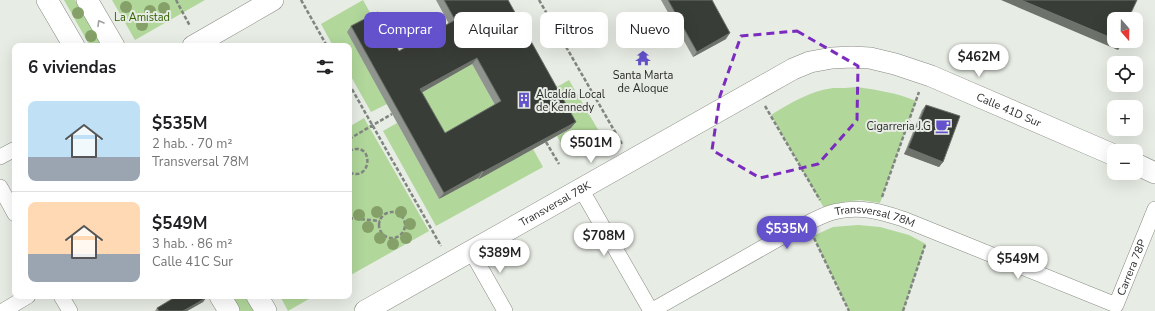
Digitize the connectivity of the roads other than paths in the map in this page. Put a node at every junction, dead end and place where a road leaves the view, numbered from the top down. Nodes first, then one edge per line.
1 (47, 0) edge
2 (87, 0) edge
3 (272, 0) edge
4 (72, 43) edge
5 (112, 43) edge
6 (198, 43) edge
7 (832, 58) joint
8 (12, 151) edge
9 (1107, 152) edge
10 (0, 157) edge
11 (1143, 167) edge
12 (1155, 173) edge
13 (0, 187) edge
14 (581, 189) junction
15 (12, 209) edge
16 (1155, 209) edge
17 (471, 251) junction
18 (23, 299) edge
19 (63, 299) edge
20 (222, 299) edge
21 (259, 299) edge
22 (1116, 305) joint
23 (3, 311) edge
24 (70, 311) edge
25 (229, 311) edge
26 (266, 311) edge
27 (365, 311) edge
28 (505, 311) edge
29 (651, 311) edge

1 - 4 street
5 -> 2 street
3 - 6 street
7 - 9 street, Calle 41D Sur
7 - 14 street, Transversal 78K
8 - 10 street
11 - 12 street
13 - 15 street
14 - 17 street, Transversal 78K
14 - 29 street
16 - 22 street, Carrera 78P
17 - 27 street, Transversal 78K
17 - 28 street
18 - 23 street
19 - 24 street
20 - 25 street
21 - 26 street
22 - 29 street, Transversal 78M

